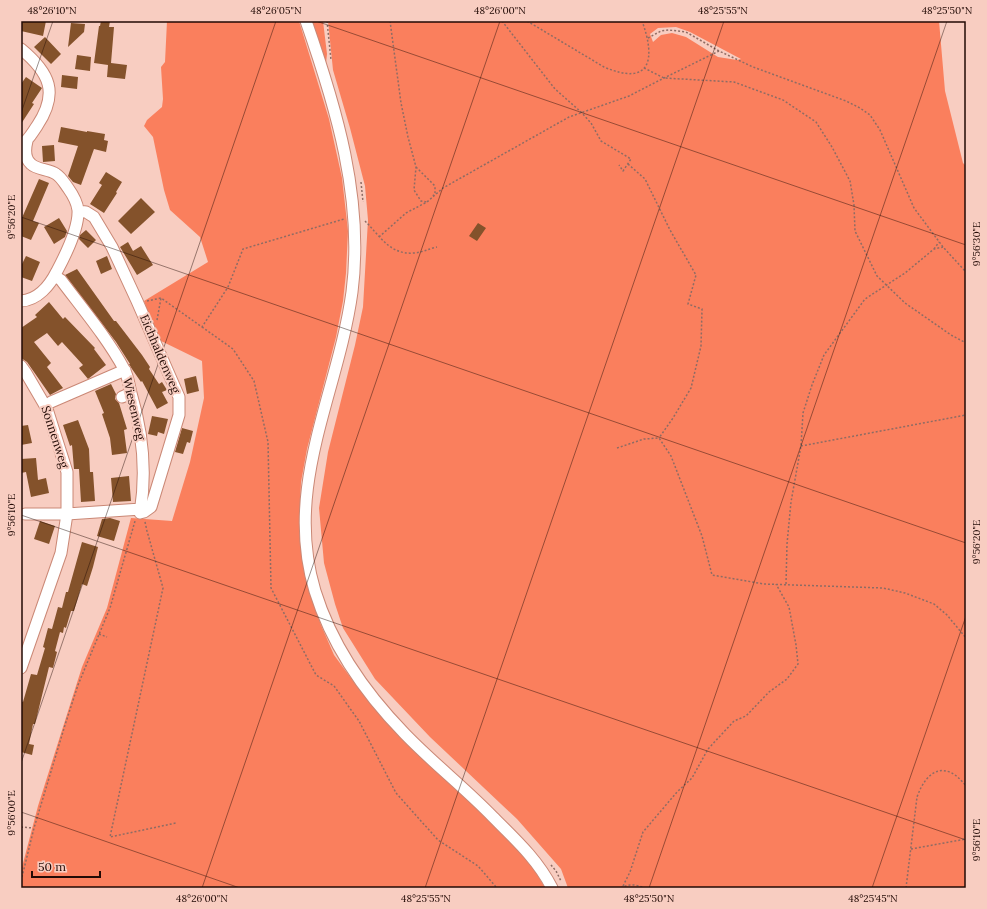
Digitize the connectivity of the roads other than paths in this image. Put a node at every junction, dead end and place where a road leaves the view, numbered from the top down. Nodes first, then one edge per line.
1 (306, 21) edge
2 (21, 49) edge
3 (24, 143) edge
4 (26, 164) edge
5 (78, 211) junction
6 (55, 276) junction
7 (21, 300) edge
8 (21, 366) edge
9 (125, 370) junction
10 (51, 402) dead end
11 (141, 511) junction
12 (25, 514) dead end
13 (67, 514) junction
14 (26, 637) edge
15 (21, 668) edge
16 (557, 885) edge

1 - 16 street
2 - 3 street
3 - 4 street
4 - 5 street
5 - 6 street
5 - 11 street, Eichhaldenweg
6 - 7 street
6 - 9 street, Wiesenweg
8 - 13 street, Sonnenweg
9 - 10 street
9 - 11 street, Wiesenweg
11 - 13 street
12 - 13 street
13 - 14 street, Sonnenweg
14 - 15 street, Sonnenweg

